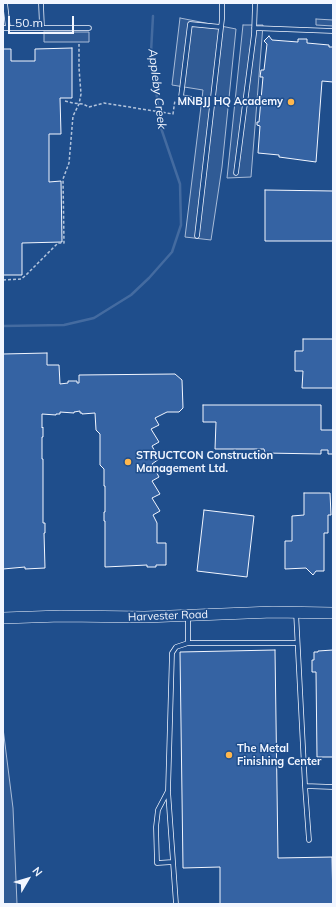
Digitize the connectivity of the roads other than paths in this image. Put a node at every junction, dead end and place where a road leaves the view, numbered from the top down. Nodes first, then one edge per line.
1 (5, 3) edge
2 (41, 3) edge
3 (222, 3) edge
4 (255, 3) edge
5 (221, 27) junction
6 (5, 28) edge
7 (42, 28) junction
8 (89, 28) dead end
9 (254, 28) junction
10 (333, 31) edge
11 (213, 103) junction
12 (236, 173) dead end
13 (197, 236) dead end
14 (296, 612) junction
15 (333, 612) edge
16 (188, 616) junction
17 (3, 618) edge
18 (296, 643) junction
19 (188, 644) junction
20 (305, 786) junction
21 (333, 787) edge
22 (168, 791) junction
23 (309, 840) dead end
24 (173, 862) junction
25 (176, 904) edge

1 - 6 lane
2 - 7 lane
3 - 5 lane
4 - 9 lane
5 - 11 lane
5 - 11 lane
6 - 7 lane
7 - 8 lane
9 - 10 lane
9 - 12 lane
11 - 13 lane
14 - 15 main road, Harvester Road
14 - 16 main road, Harvester Road
14 - 18 lane
16 - 17 main road, Harvester Road
16 - 19 lane
18 - 19 lane
18 - 20 lane
19 - 22 lane
20 - 21 lane
20 - 23 lane
22 - 24 lane
22 - 24 lane
24 - 25 lane

